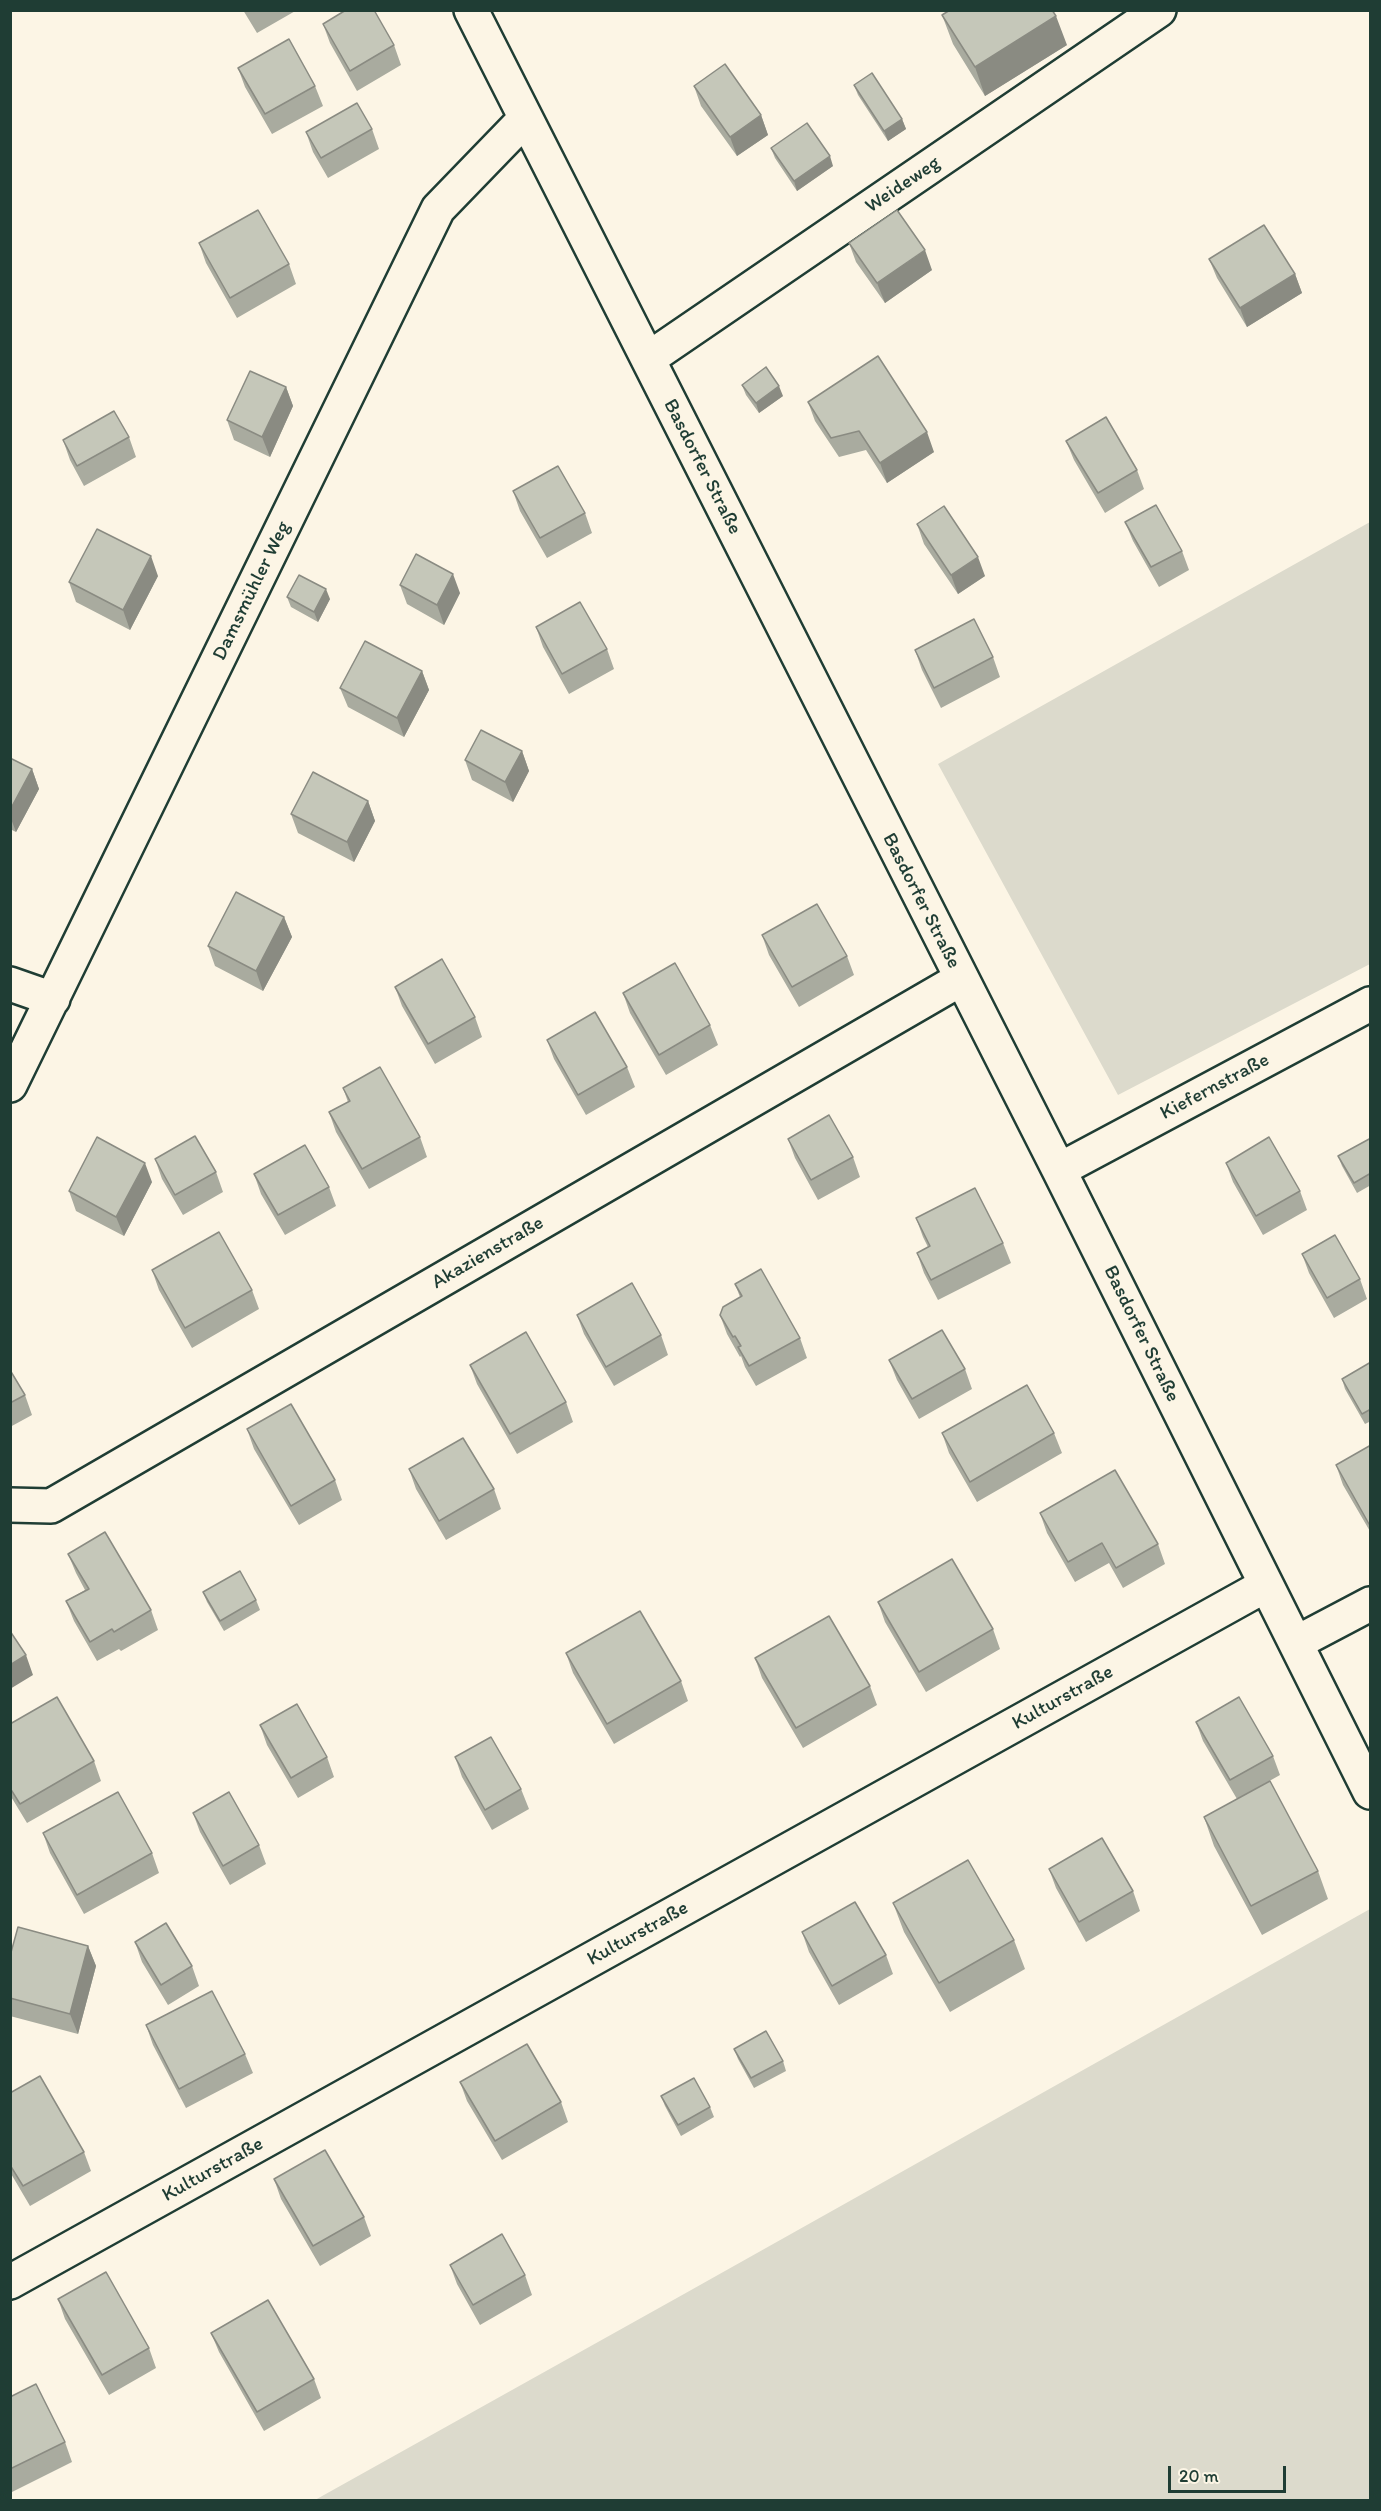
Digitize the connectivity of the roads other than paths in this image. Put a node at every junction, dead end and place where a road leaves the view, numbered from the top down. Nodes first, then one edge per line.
1 (471, 10) edge
2 (1159, 10) edge
3 (525, 119) junction
4 (648, 358) junction
5 (961, 979) junction
6 (10, 984) edge
7 (53, 999) junction
8 (1371, 1004) edge
9 (10, 1085) edge
10 (1059, 1170) junction
11 (10, 1505) edge
12 (1266, 1585) junction
13 (1371, 1604) edge
14 (1296, 1643) junction
15 (1371, 1792) edge
16 (10, 2282) edge

1 - 3 street, Basdorfer Straße
2 - 4 street, Weideweg
3 - 4 street, Basdorfer Straße
3 - 7 street, Damsmühler Weg
4 - 5 street, Basdorfer Straße
5 - 10 street, Basdorfer Straße
5 - 11 street, Akazienstraße
6 - 7 street
7 - 9 street, Damsmühler Weg
8 - 10 street, Kiefernstraße
10 - 12 street, Basdorfer Straße
12 - 14 street, Basdorfer Straße
12 - 16 street, Kulturstraße
13 - 14 street
14 - 15 street, Basdorfer Straße

